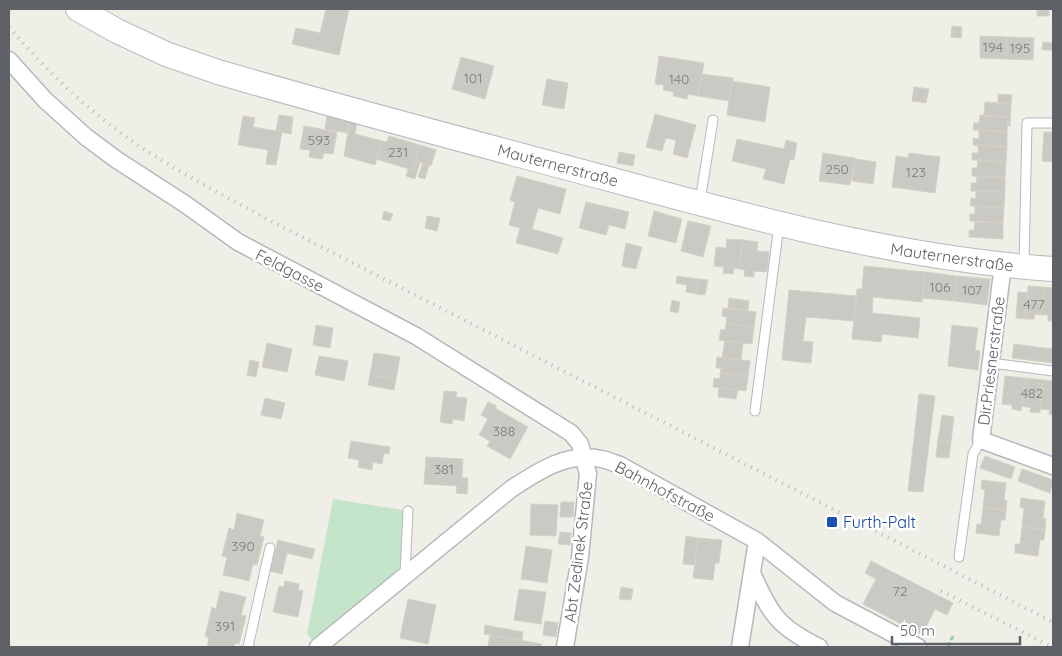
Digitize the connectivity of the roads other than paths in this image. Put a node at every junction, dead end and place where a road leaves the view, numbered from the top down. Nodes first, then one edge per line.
1 (78, 9) edge
2 (9, 60) edge
3 (713, 120) dead end
4 (1053, 124) edge
5 (700, 203) junction
6 (779, 223) junction
7 (1013, 266) junction
8 (1053, 269) edge
9 (991, 363) junction
10 (1053, 371) edge
11 (755, 411) dead end
12 (981, 440) junction
13 (584, 457) junction
14 (1053, 466) edge
15 (408, 511) dead end
16 (757, 541) junction
17 (270, 548) dead end
18 (959, 557) dead end
19 (752, 573) junction
20 (406, 575) junction
21 (248, 647) edge
22 (318, 647) edge
23 (565, 647) edge
24 (740, 647) edge
25 (819, 647) edge
26 (918, 647) edge

1 - 5 street, Mauternerstraße
2 - 13 street, Feldgasse
3 - 5 lane
4 - 7 lane
5 - 6 street, Mauternerstraße
6 - 7 street, Mauternerstraße
6 - 11 lane
7 - 8 street, Mauternerstraße
7 - 9 street, Dir.Priesnerstraße
9 - 10 lane
9 - 12 street, Dir.Priesnerstraße
12 - 14 street, Dir.Priesnerstraße
12 - 18 lane
13 - 16 street, Bahnhofstraße
13 - 20 street, Bahnhofstraße
13 - 23 street, Abt Zedinek Straße
15 - 20 lane
16 - 19 street
16 - 26 street, Bahnhofstraße
17 - 21 lane
19 - 24 street
19 - 25 street
20 - 22 street, Bahnhofstraße

